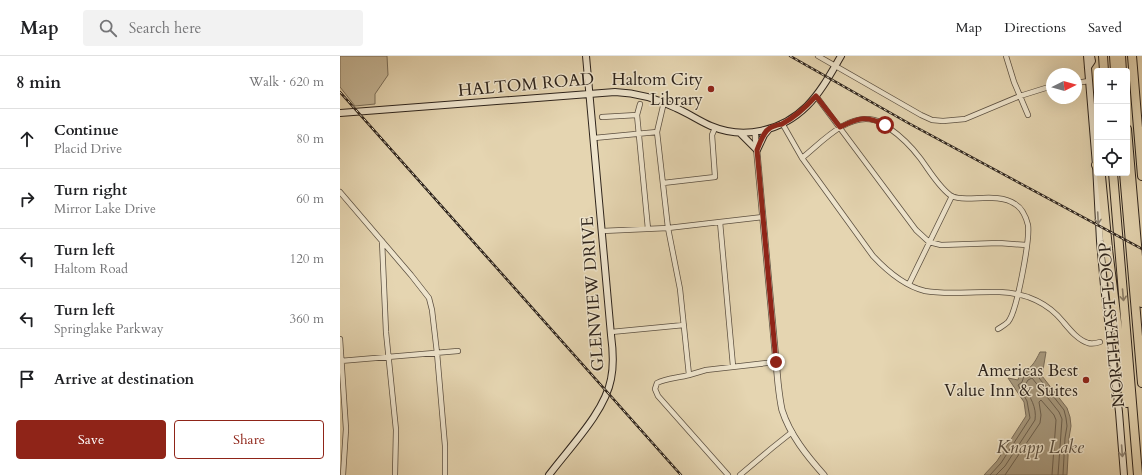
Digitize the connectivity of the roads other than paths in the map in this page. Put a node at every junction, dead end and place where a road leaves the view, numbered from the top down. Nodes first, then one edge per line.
1 (586, 56) edge
2 (818, 56) edge
3 (841, 56) edge
4 (1006, 56) edge
5 (1087, 56) edge
6 (1091, 56) edge
7 (1103, 56) edge
8 (1114, 56) edge
9 (1121, 56) edge
10 (1132, 56) edge
11 (835, 66) junction
12 (1088, 67) junction
13 (1104, 68) edge
14 (1115, 68) edge
15 (1122, 68) edge
16 (1089, 81) junction
17 (1082, 82) edge
18 (1046, 88) edge
19 (590, 93) junction
20 (816, 96) junction
21 (1020, 96) junction
22 (664, 102) junction
23 (640, 104) dead end
24 (340, 113) edge
25 (637, 115) junction
26 (1028, 115) dead end
27 (602, 117) dead end
28 (782, 123) junction
29 (840, 127) junction
30 (716, 128) junction
31 (769, 128) junction
32 (657, 132) junction
33 (755, 132) junction
34 (740, 133) junction
35 (639, 134) junction
36 (594, 138) junction
37 (1095, 140) edge
38 (1128, 140) edge
39 (757, 150) junction
40 (802, 158) junction
41 (1098, 176) edge
42 (1099, 176) edge
43 (1113, 176) edge
44 (1124, 176) edge
45 (1142, 176) edge
46 (663, 183) junction
47 (340, 192) edge
48 (952, 196) junction
49 (763, 217) junction
50 (720, 222) junction
51 (668, 228) junction
52 (648, 229) junction
53 (602, 231) junction
54 (382, 241) junction
55 (928, 242) junction
56 (1026, 246) junction
57 (909, 284) junction
58 (1018, 294) junction
59 (1142, 303) edge
60 (684, 325) junction
61 (998, 329) dead end
62 (611, 332) junction
63 (340, 339) edge
64 (1100, 342) dead end
65 (458, 351) dead end
66 (437, 353) junction
67 (388, 357) junction
68 (341, 361) edge
69 (776, 362) junction
70 (733, 366) junction
71 (689, 375) junction
72 (1142, 383) edge
73 (792, 432) junction
74 (1136, 455) junction
75 (343, 475) edge
76 (395, 475) edge
77 (445, 475) edge
78 (549, 475) edge
79 (728, 475) edge
80 (740, 475) edge
81 (824, 475) edge
82 (1124, 475) edge
83 (1138, 475) edge

1 - 19 main road, GLENVIEW DRIVE
2 - 11 street
3 - 11 main road, HALTOM ROAD
4 - 21 street
5 - 12 main road
6 - 12 main road
7 - 13 highway
8 - 14 highway
9 - 15 highway
10 - 45 highway
11 - 20 main road, HALTOM ROAD
11 - 21 street
12 - 16 main road
16 - 17 street
16 - 37 main road
18 - 21 street
19 - 22 main road, HALTOM ROAD
19 - 24 main road, HALTOM ROAD
19 - 36 main road, GLENVIEW DRIVE
20 - 28 main road, HALTOM ROAD
20 - 29 street
21 - 26 street
22 - 30 main road, HALTOM ROAD
22 - 32 street
23 - 25 street
25 - 27 street
25 - 35 street
28 - 31 main road, HALTOM ROAD
28 - 40 street
29 - 40 street
29 - 48 street
29 - 55 street
30 - 34 main road, HALTOM ROAD
30 - 46 street
31 - 33 main road, HALTOM ROAD
31 - 39 main road
32 - 35 street
32 - 46 street
33 - 34 main road, HALTOM ROAD
33 - 39 street
34 - 39 main road
35 - 36 street
35 - 52 street
36 - 53 main road, GLENVIEW DRIVE
38 - 59 highway
39 - 49 street
40 - 57 street
41 -> 82 main road
42 - 74 highway
43 -> 74 highway, NORTHEAST LOOP
44 - 72 highway
46 - 51 street
47 - 54 street
48 - 55 street
48 - 56 street
49 - 50 street
49 - 69 street
50 - 51 street
50 - 70 street
51 - 52 street
51 - 60 street
52 - 53 street
53 - 62 main road, GLENVIEW DRIVE
54 - 66 street
54 - 67 street
55 - 56 street
55 - 57 street
56 - 58 street
57 - 58 street
58 - 61 street
58 - 64 street
60 - 62 street
60 - 71 street
62 - 78 main road, GLENVIEW DRIVE
63 - 68 street
65 - 66 street
66 - 67 street
66 - 77 street
67 - 68 street
67 - 76 street
68 - 75 street
69 - 70 street
69 - 73 street
70 - 71 street
71 - 79 street
73 - 80 street
73 - 81 street
74 - 83 highway, NORTHEAST LOOP

